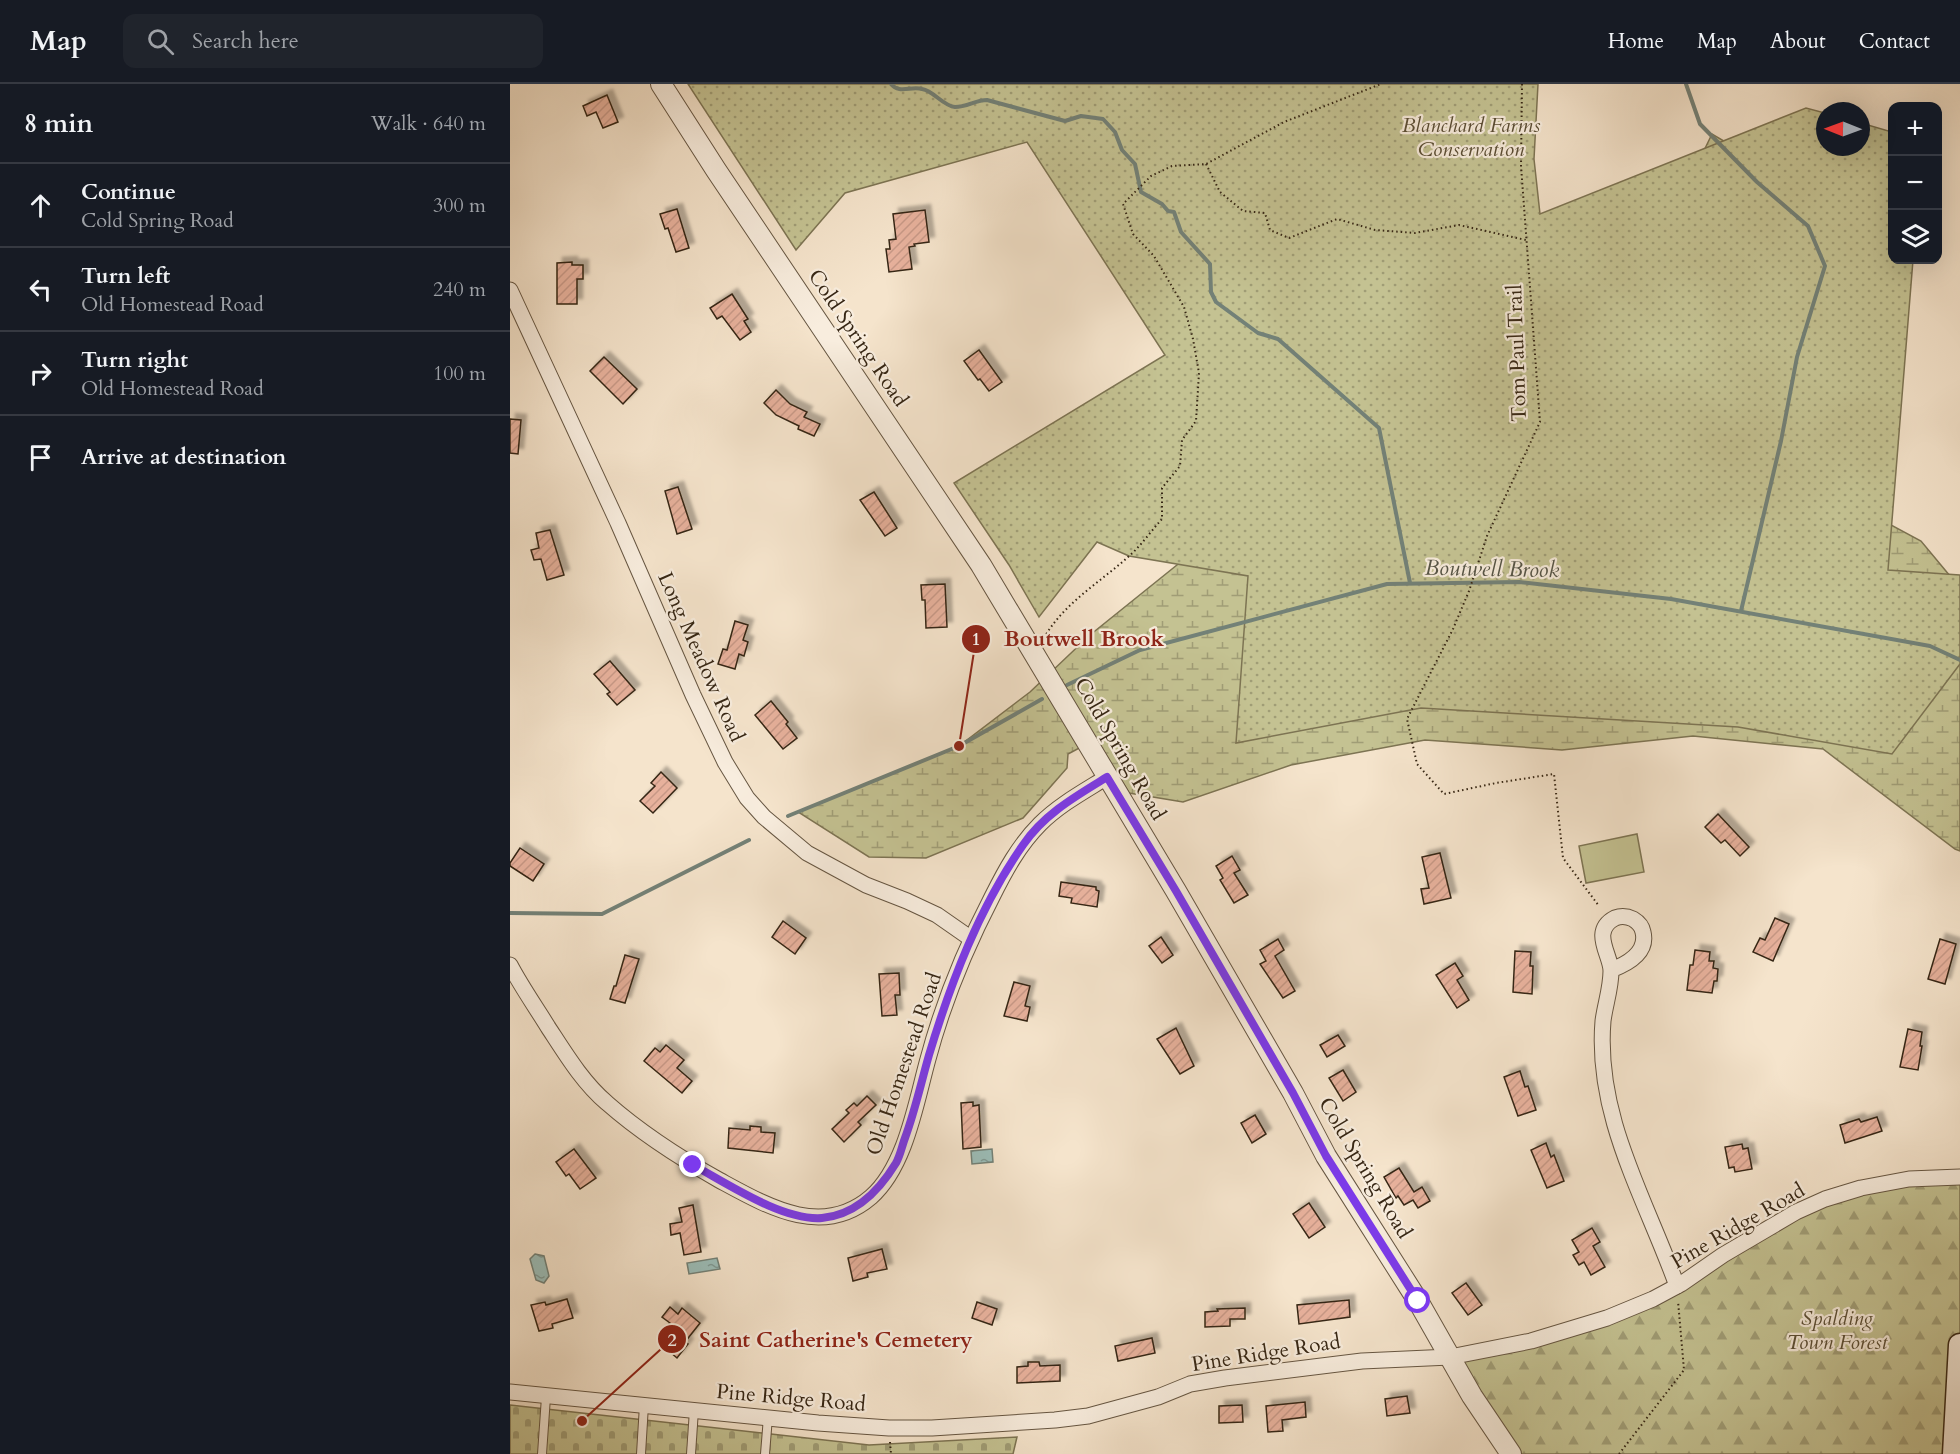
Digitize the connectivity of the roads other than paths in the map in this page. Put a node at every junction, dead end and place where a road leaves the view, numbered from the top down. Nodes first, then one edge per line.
1 (661, 84) edge
2 (510, 290) edge
3 (1107, 777) junction
4 (970, 938) junction
5 (510, 965) edge
6 (1611, 970) dead end
7 (1960, 1177) edge
8 (1677, 1286) junction
9 (1960, 1345) edge
10 (1450, 1357) junction
11 (510, 1392) edge
12 (546, 1397) junction
13 (644, 1405) junction
14 (694, 1410) junction
15 (768, 1417) junction
16 (542, 1454) edge
17 (640, 1454) edge
18 (690, 1454) edge
19 (765, 1454) edge
20 (1511, 1454) edge
21 (1954, 1454) edge

1 - 3 street, Cold Spring Road
2 - 4 street, Long Meadow Road
3 - 4 street, Old Homestead Road
3 - 10 street, Cold Spring Road
4 - 5 street, Old Homestead Road
6 - 8 street
7 - 8 street, Pine Ridge Road
8 - 10 street, Pine Ridge Road
9 - 21 main road
10 - 15 street, Pine Ridge Road
10 - 20 street, Cold Spring Road
11 - 12 street, Pine Ridge Road
12 - 13 street, Pine Ridge Road
12 - 16 lane
13 - 14 street, Pine Ridge Road
13 - 17 lane
14 - 15 street, Pine Ridge Road
14 - 18 lane
15 - 19 lane

